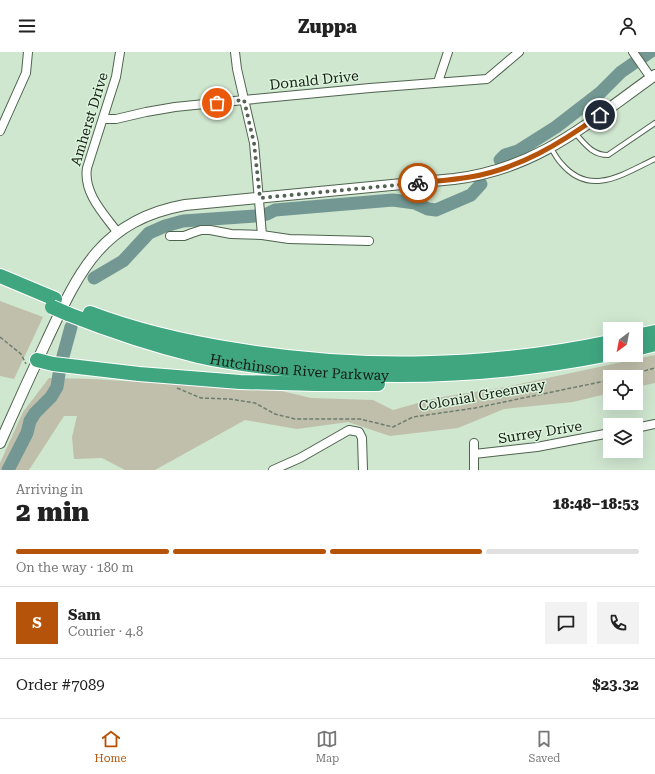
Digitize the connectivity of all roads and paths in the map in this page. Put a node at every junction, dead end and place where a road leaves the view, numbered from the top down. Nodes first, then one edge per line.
1 (28, 52) edge
2 (120, 52) edge
3 (235, 52) edge
4 (448, 52) edge
5 (520, 52) edge
6 (634, 53) edge
7 (653, 77) edge
8 (438, 82) junction
9 (244, 100) junction
10 (103, 119) junction
11 (655, 123) edge
12 (0, 130) edge
13 (575, 133) junction
14 (551, 148) junction
15 (655, 159) edge
16 (260, 198) junction
17 (118, 233) junction
18 (262, 235) junction
19 (170, 236) dead end
20 (369, 240) dead end
21 (0, 276) edge
22 (0, 286) edge
23 (53, 303) junction
24 (70, 310) junction
25 (655, 332) edge
26 (643, 335) edge
27 (0, 337) edge
28 (603, 343) edge
29 (655, 344) edge
30 (643, 347) edge
31 (603, 355) edge
32 (35, 365) junction
33 (655, 368) edge
34 (643, 371) edge
35 (460, 374) junction
36 (603, 381) edge
37 (173, 386) dead end
38 (655, 424) edge
39 (643, 427) edge
40 (603, 434) edge
41 (0, 443) edge
42 (474, 443) dead end
43 (474, 454) junction
44 (273, 470) edge
45 (363, 470) edge
46 (474, 470) edge

1 - 12 street
2 - 10 street, Amherst Drive
3 - 9 street
4 - 8 street
5 - 8 street, Donald Drive
6 - 7 street
7 - 13 street
8 - 9 street, Donald Drive
9 - 10 street, Donald Drive
9 - 16 street
10 - 17 street, Amherst Drive
11 - 13 lane
13 - 14 street
14 - 15 lane
14 - 16 street
16 - 17 street
16 - 18 street
17 - 32 street
18 - 19 street
18 - 20 street
21 - 23 highway, Hutchinson River Parkway
22 - 23 highway, Hutchinson River Parkway
23 - 24 highway, Hutchinson River Parkway
24 - 28 highway, Hutchinson River Parkway
24 - 35 highway, Hutchinson River Parkway
25 - 26 highway
27 - 32 path
29 - 30 highway
31 - 35 highway, Hutchinson River Parkway
32 - 35 highway
32 - 41 street
33 - 34 path
36 - 37 path, Colonial Greenway
38 - 39 street
40 - 43 street, Surrey Drive
42 - 43 street
43 - 46 street
44 - 45 street

